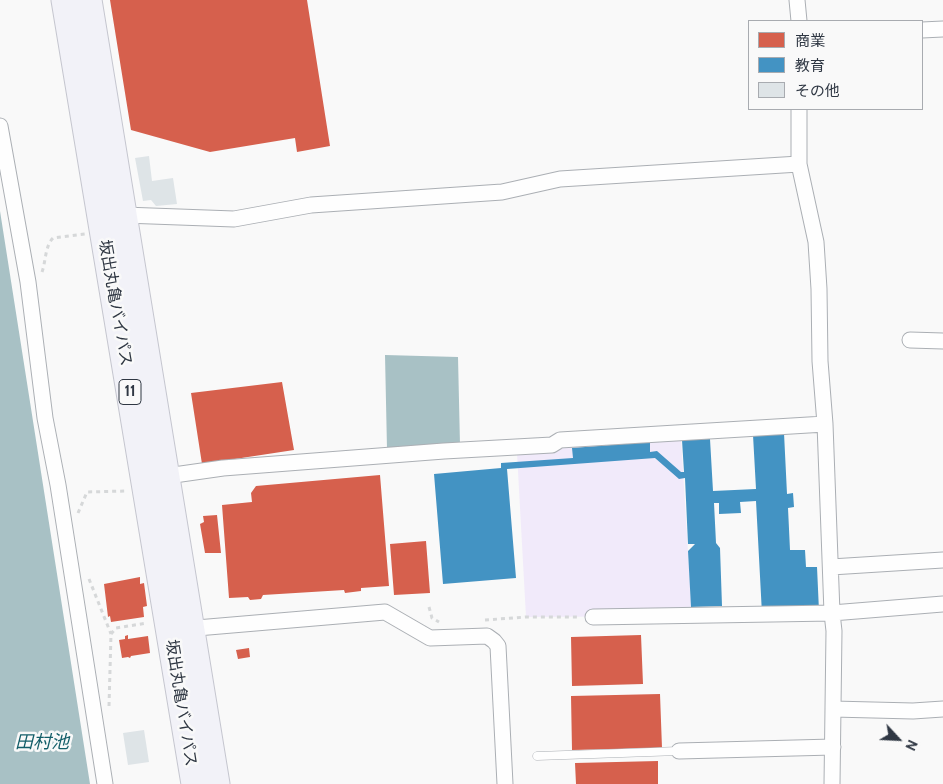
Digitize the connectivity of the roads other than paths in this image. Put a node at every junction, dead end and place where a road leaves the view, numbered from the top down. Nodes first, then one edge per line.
1 (64, 0) edge
2 (89, 0) edge
3 (797, 0) edge
4 (799, 20) edge
5 (943, 29) edge
6 (923, 30) edge
7 (798, 110) edge
8 (0, 126) edge
9 (799, 164) junction
10 (124, 215) junction
11 (910, 340) dead end
12 (943, 341) edge
13 (825, 424) junction
14 (166, 476) junction
15 (943, 560) edge
16 (831, 567) junction
17 (943, 604) edge
18 (832, 613) junction
19 (592, 617) road end
20 (176, 627) junction
21 (833, 709) junction
22 (943, 709) edge
23 (833, 747) junction
24 (679, 752) joint
25 (537, 756) dead end
26 (105, 784) edge
27 (194, 784) edge
28 (217, 784) edge
29 (505, 784) edge
30 (832, 784) edge

1 - 20 highway, 坂出丸亀バイパス / 11
2 - 10 highway, 坂出丸亀バイパス / 11
3 - 4 street
5 - 6 street
7 - 9 street
8 - 26 street
9 - 10 street
9 - 13 street
10 - 14 highway, 坂出丸亀バイパス / 11
11 - 12 street
13 - 14 street
13 - 16 street
14 - 20 highway, 坂出丸亀バイパス / 11
15 - 16 street
16 - 18 street
17 - 18 street
18 - 19 street
18 - 21 street
20 - 27 highway, 坂出丸亀バイパス / 11
20 - 28 highway, 坂出丸亀バイパス / 11
20 - 29 street
21 - 22 street
21 - 23 street
23 - 24 street
23 - 30 street
24 - 25 lane

